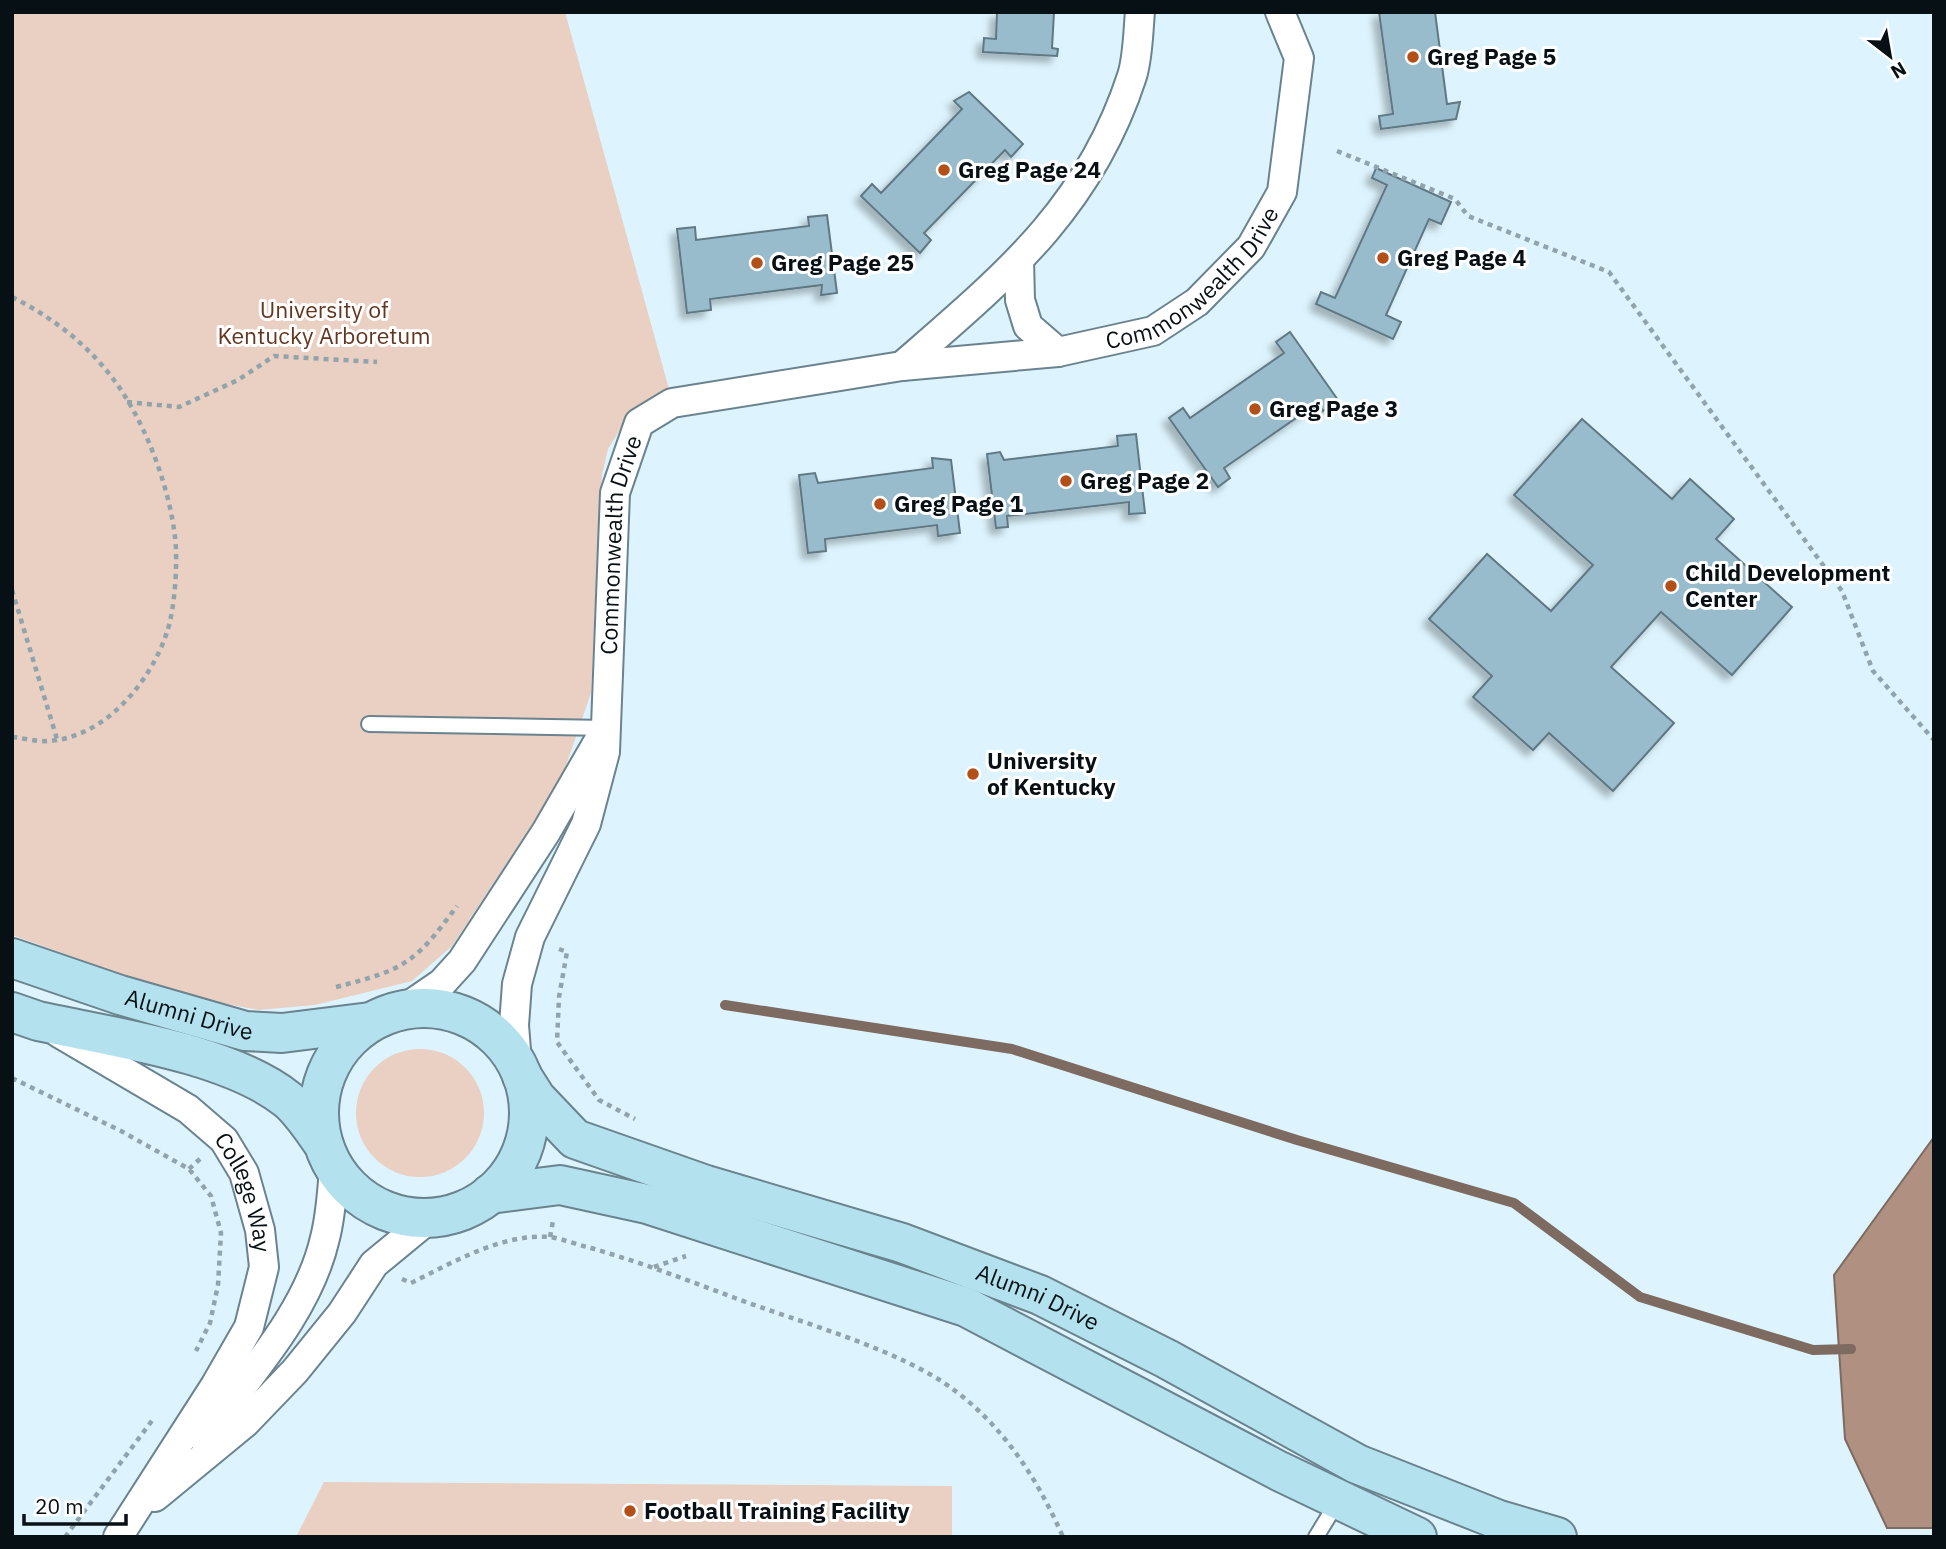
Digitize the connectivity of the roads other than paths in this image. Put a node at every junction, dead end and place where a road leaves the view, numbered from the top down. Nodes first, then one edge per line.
1 (1140, 12) edge
2 (1280, 12) edge
3 (1019, 260) junction
4 (1058, 352) junction
5 (902, 366) junction
6 (369, 724) dead end
7 (607, 728) junction
8 (12, 958) edge
9 (387, 1016) junction
10 (25, 1017) edge
11 (520, 1069) junction
12 (328, 1155) junction
13 (490, 1194) junction
14 (430, 1218) junction
15 (1357, 1464) junction
16 (169, 1486) junction
17 (1338, 1500) junction
18 (126, 1526) edge
19 (1316, 1537) edge
20 (1417, 1537) edge
21 (1557, 1537) edge

1 - 3 street
2 - 4 street, Commonwealth Drive
3 - 4 street
3 - 5 street
4 - 5 street, Commonwealth Drive
5 - 7 street, Commonwealth Drive
6 - 7 lane
7 - 9 street, Commonwealth Drive
7 - 11 street, Commonwealth Drive
8 - 9 main road, Alumni Drive
9 - 11 main road
9 - 12 main road
10 - 12 main road, Alumni Drive
10 - 18 street, College Way
11 - 13 main road
11 - 15 main road, Alumni Drive
12 - 14 main road
12 - 16 street, College Way
13 - 14 main road
13 - 17 main road, Alumni Drive
14 - 16 street, College Way
15 - 17 main road
15 - 21 main road, Alumni Drive
16 - 18 street, College Way
17 - 19 lane
17 - 20 main road, Alumni Drive

